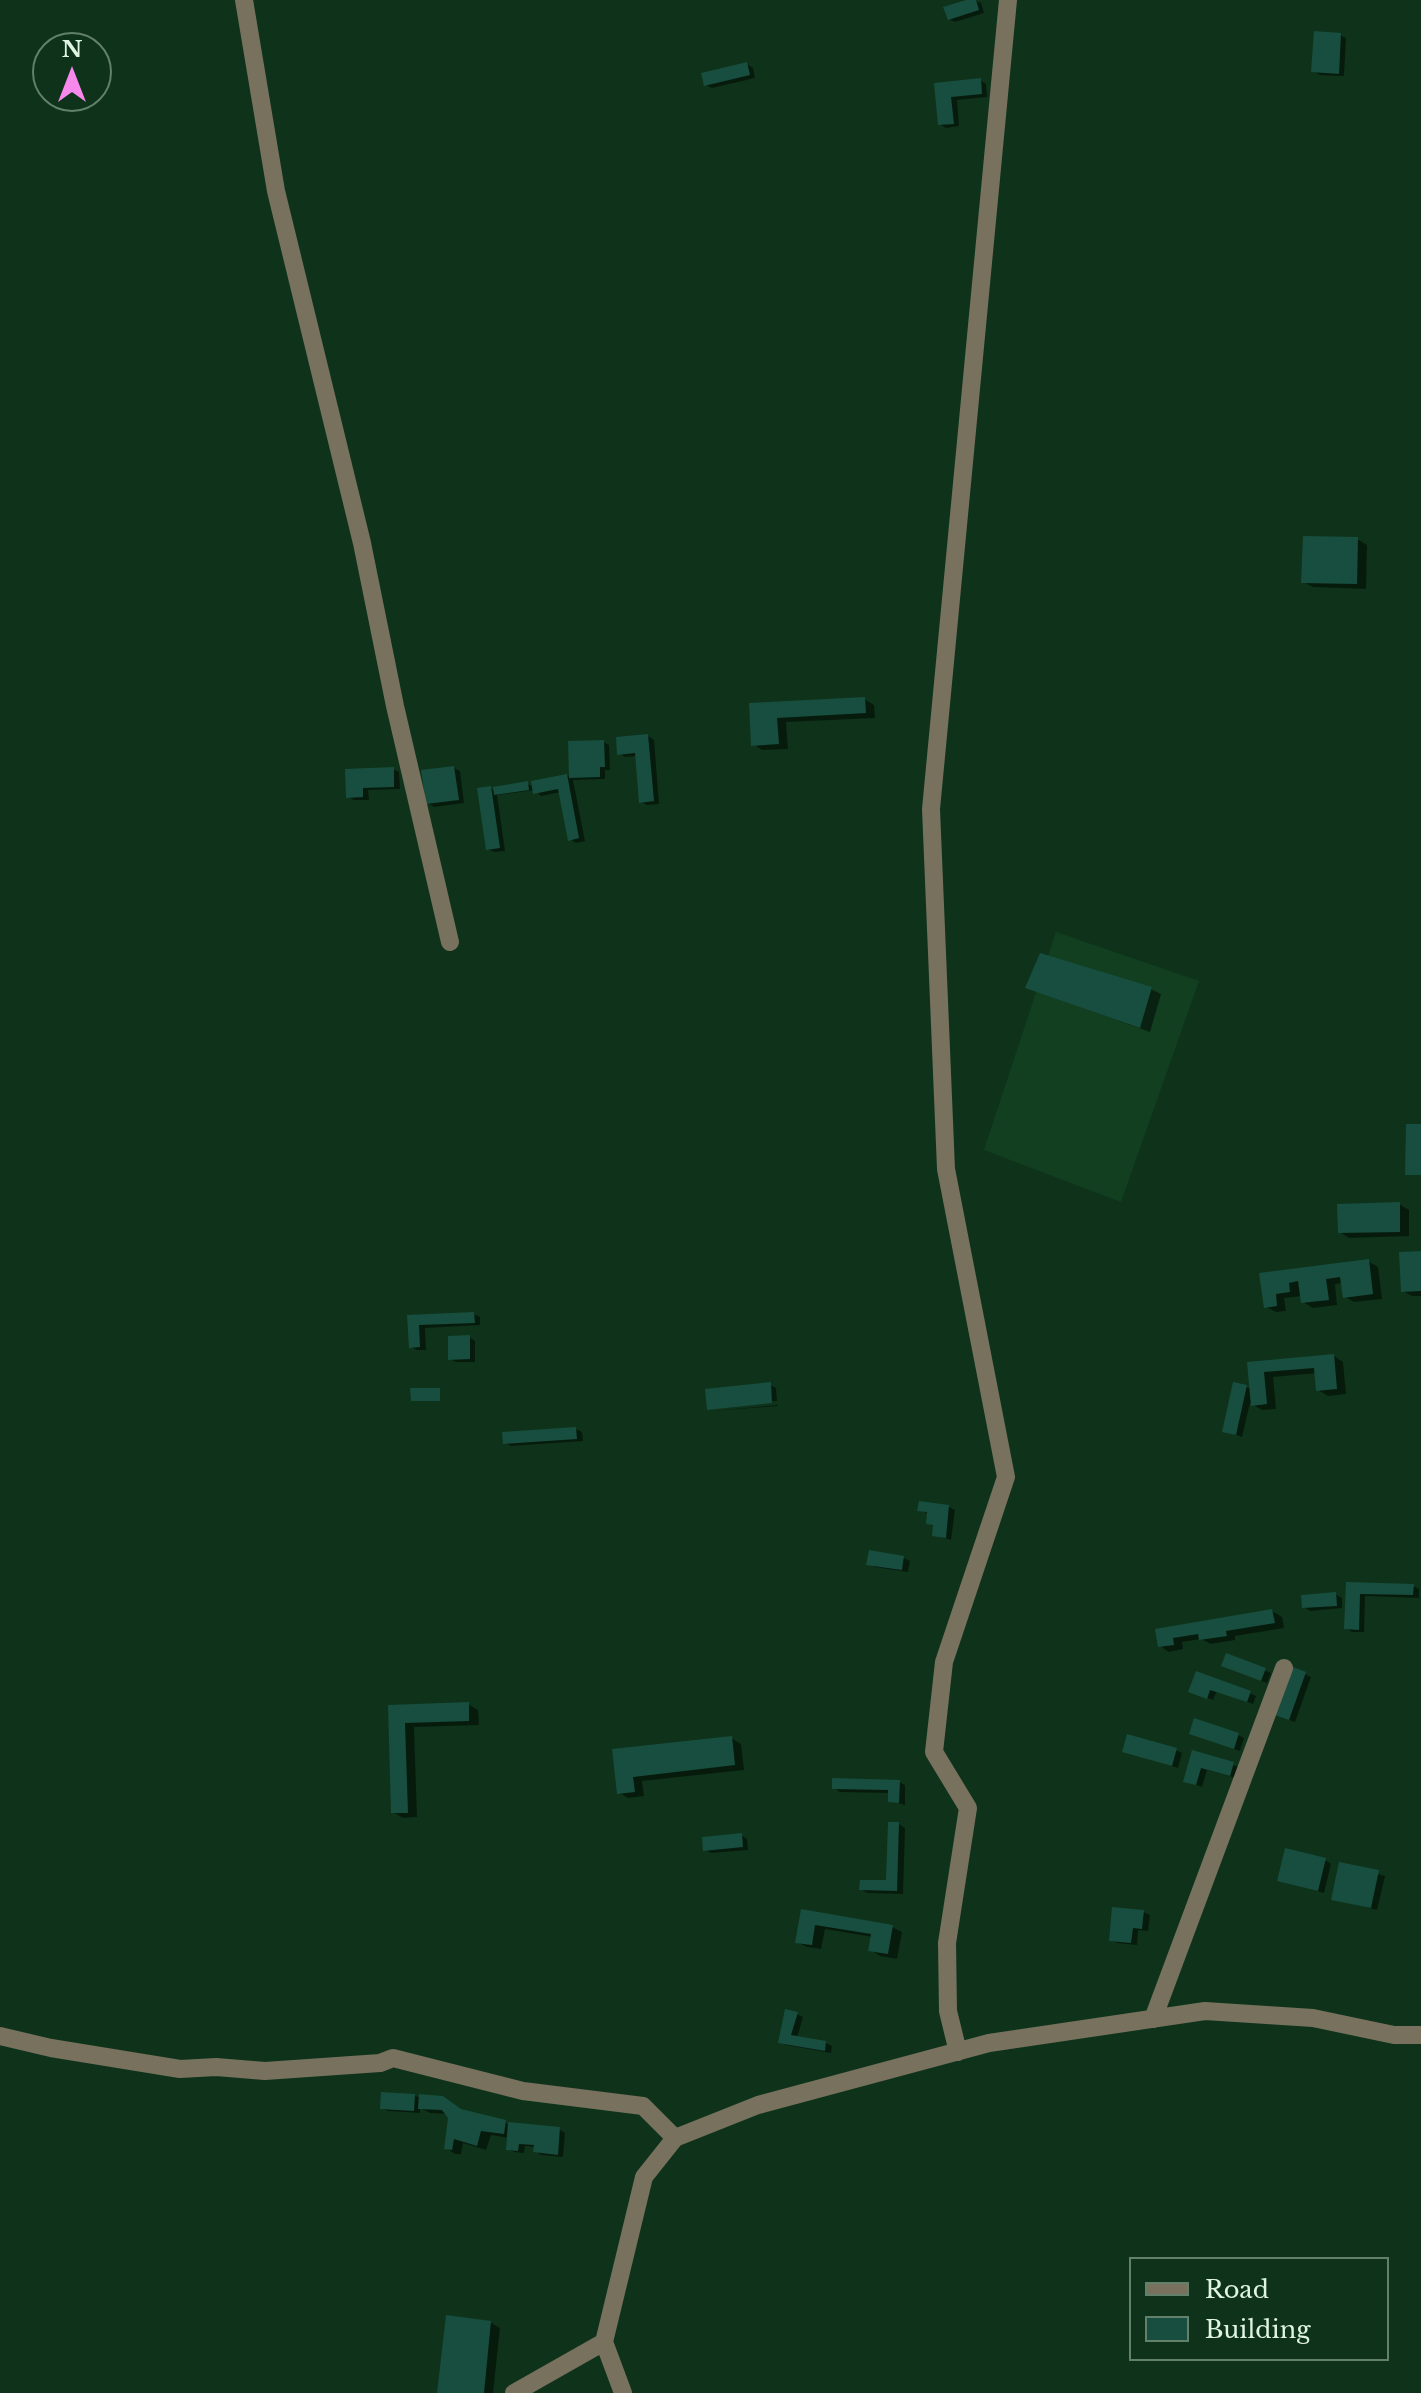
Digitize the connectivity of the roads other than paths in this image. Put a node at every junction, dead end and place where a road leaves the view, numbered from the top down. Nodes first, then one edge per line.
1 (244, 0) edge
2 (1008, 0) edge
3 (450, 942) dead end
4 (1284, 1668) dead end
5 (1153, 2019) junction
6 (1421, 2035) edge
7 (0, 2036) edge
8 (958, 2052) junction
9 (675, 2138) junction
10 (604, 2342) junction
11 (514, 2393) edge
12 (623, 2393) edge

1 - 3 street
2 - 8 street
4 - 5 street
5 - 6 street
5 - 8 street
7 - 9 street
8 - 9 street
9 - 10 street
10 - 11 street
10 - 12 street

